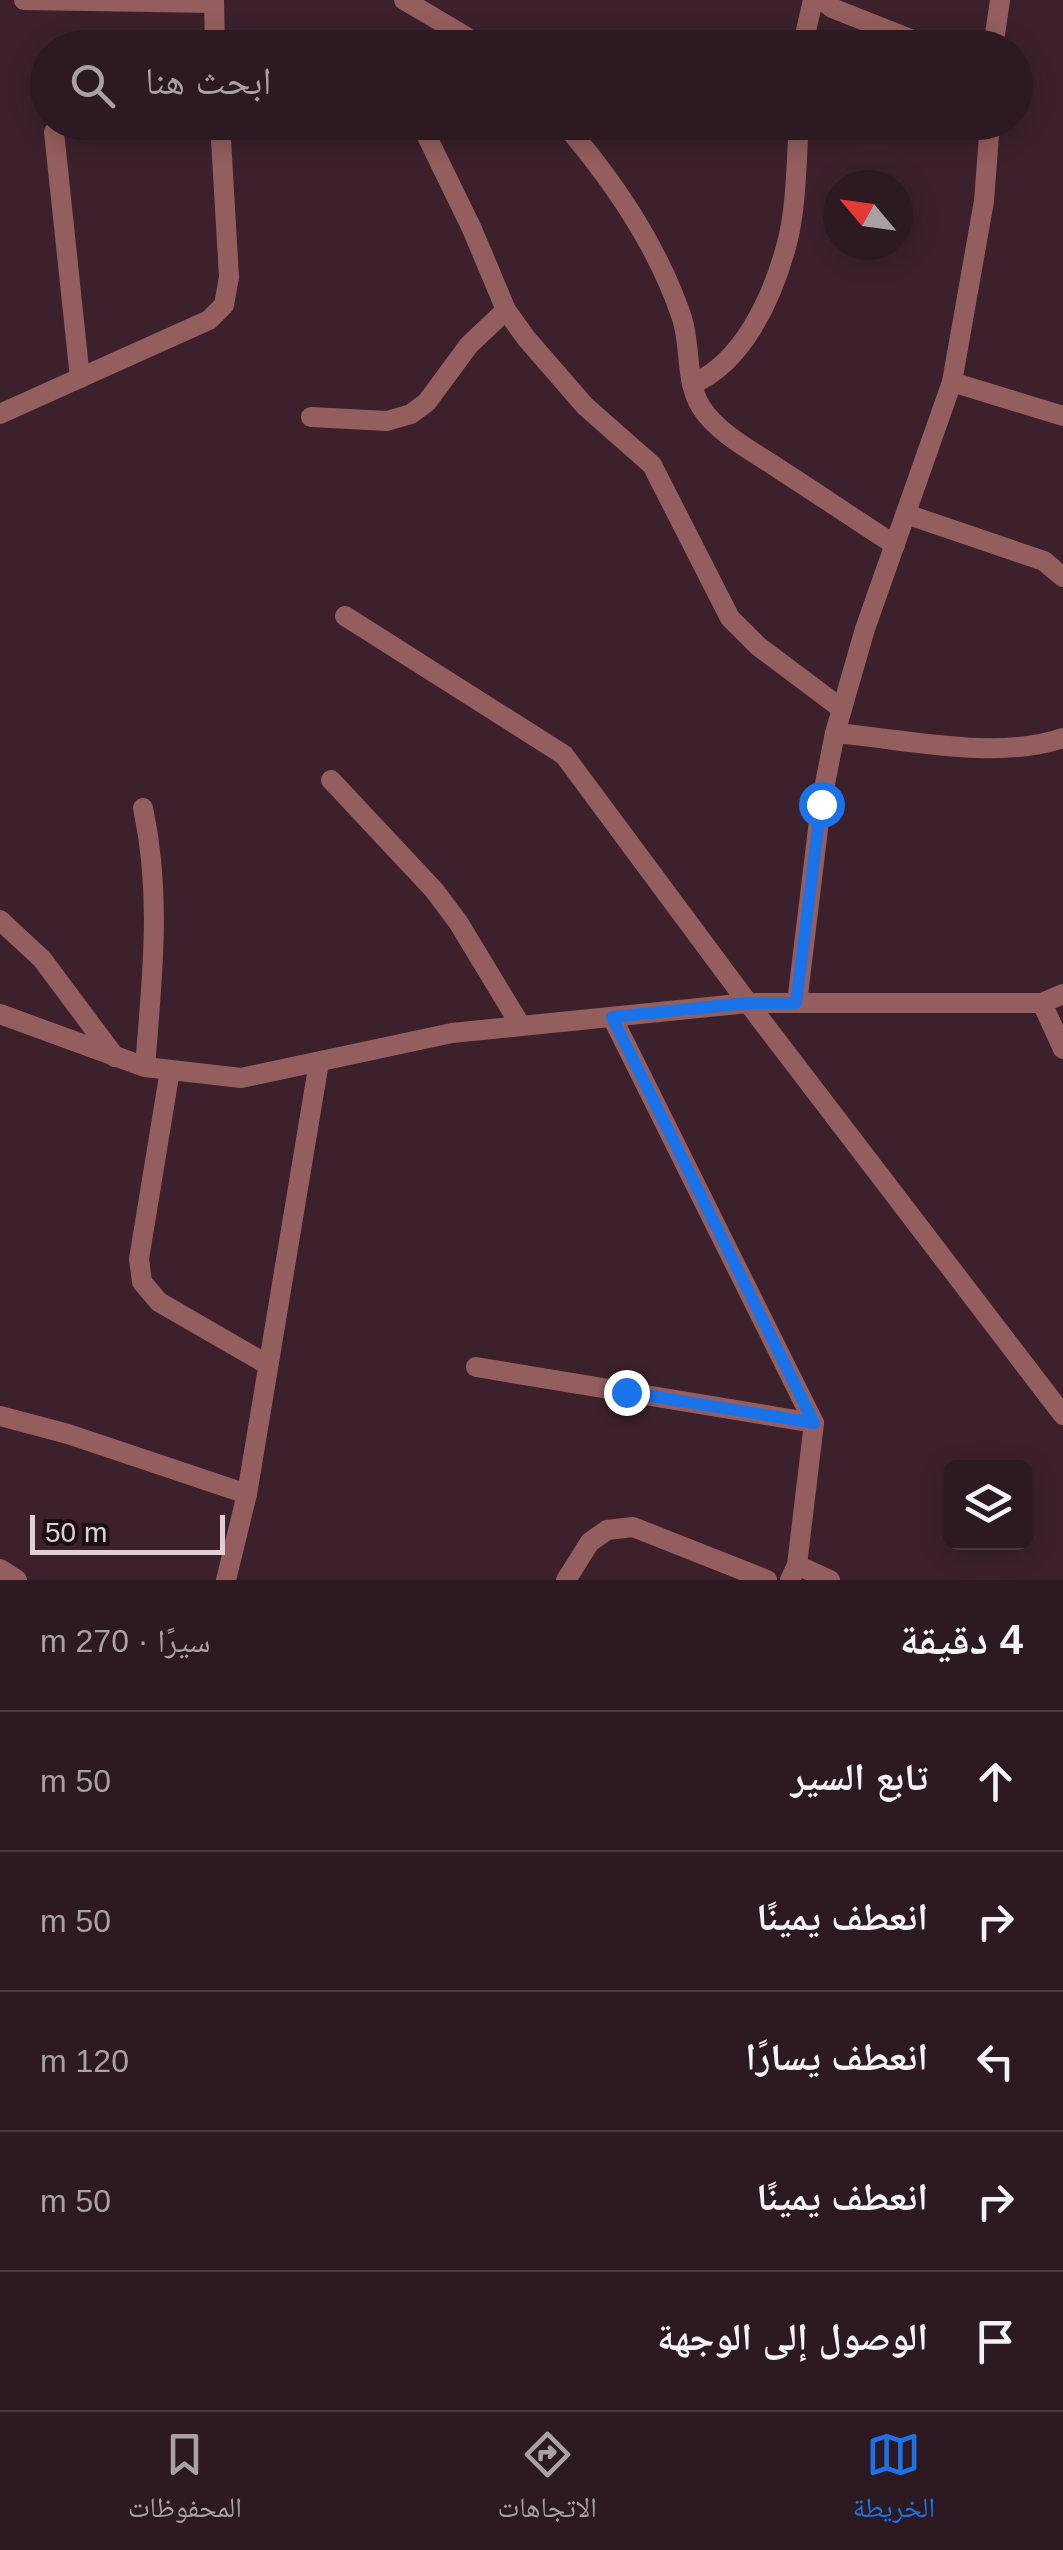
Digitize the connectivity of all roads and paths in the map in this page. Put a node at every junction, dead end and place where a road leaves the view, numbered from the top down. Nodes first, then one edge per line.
1 (24, 0) edge
2 (404, 0) edge
3 (813, 0) edge
4 (822, 0) edge
5 (1000, 0) edge
6 (214, 1) edge
7 (215, 30) edge
8 (456, 30) edge
9 (806, 30) edge
10 (887, 30) edge
11 (996, 30) edge
12 (55, 140) edge
13 (221, 140) edge
14 (429, 140) edge
15 (578, 140) edge
16 (797, 140) edge
17 (989, 140) edge
18 (506, 310) junction
19 (80, 378) junction
20 (952, 382) junction
21 (692, 384) junction
22 (0, 414) edge
23 (1063, 416) edge
24 (310, 417) dead end
25 (906, 514) junction
26 (895, 545) junction
27 (1063, 576) edge
28 (345, 616) dead end
29 (842, 709) junction
30 (835, 733) junction
31 (1063, 738) edge
32 (332, 780) dead end
33 (143, 808) dead end
34 (0, 920) edge
35 (1063, 994) edge
36 (1042, 1002) junction
37 (748, 1003) junction
38 (796, 1003) junction
39 (0, 1014) edge
40 (612, 1017) junction
41 (521, 1026) junction
42 (1063, 1049) edge
43 (116, 1058) junction
44 (318, 1062) junction
45 (145, 1067) junction
46 (170, 1070) junction
47 (268, 1365) junction
48 (476, 1367) dead end
49 (1063, 1415) edge
50 (0, 1416) edge
51 (814, 1423) junction
52 (247, 1494) junction
53 (0, 1569) edge
54 (793, 1572) edge
55 (17, 1580) edge
56 (226, 1580) edge
57 (566, 1580) edge
58 (767, 1580) edge
59 (830, 1580) edge

1 - 6 street
2 - 8 street
3 - 9 street
4 - 10 street
5 - 11 street
6 - 7 street
12 - 19 street
13 - 19 street
14 - 18 street
15 - 21 street
16 - 21 street
17 - 20 street
18 - 24 street
18 - 29 street
19 - 22 street
20 - 23 street
20 - 25 street
21 - 26 street
25 - 26 street
25 - 27 street
26 - 29 street
28 - 37 street
29 - 30 street
30 - 31 street
30 - 38 street
32 - 41 street
33 - 45 street
34 - 43 street
35 - 36 street
36 - 38 street
36 - 42 street
37 - 38 street
37 - 40 street
37 - 49 street
39 - 43 street
40 - 41 street
40 - 51 street
41 - 44 street
43 - 45 street
44 - 46 street
44 - 47 street
45 - 46 street
46 - 47 street
47 - 52 street
48 - 51 street
50 - 52 street
51 - 54 street
52 - 56 street
53 - 55 street
54 - 59 street
57 - 58 street

